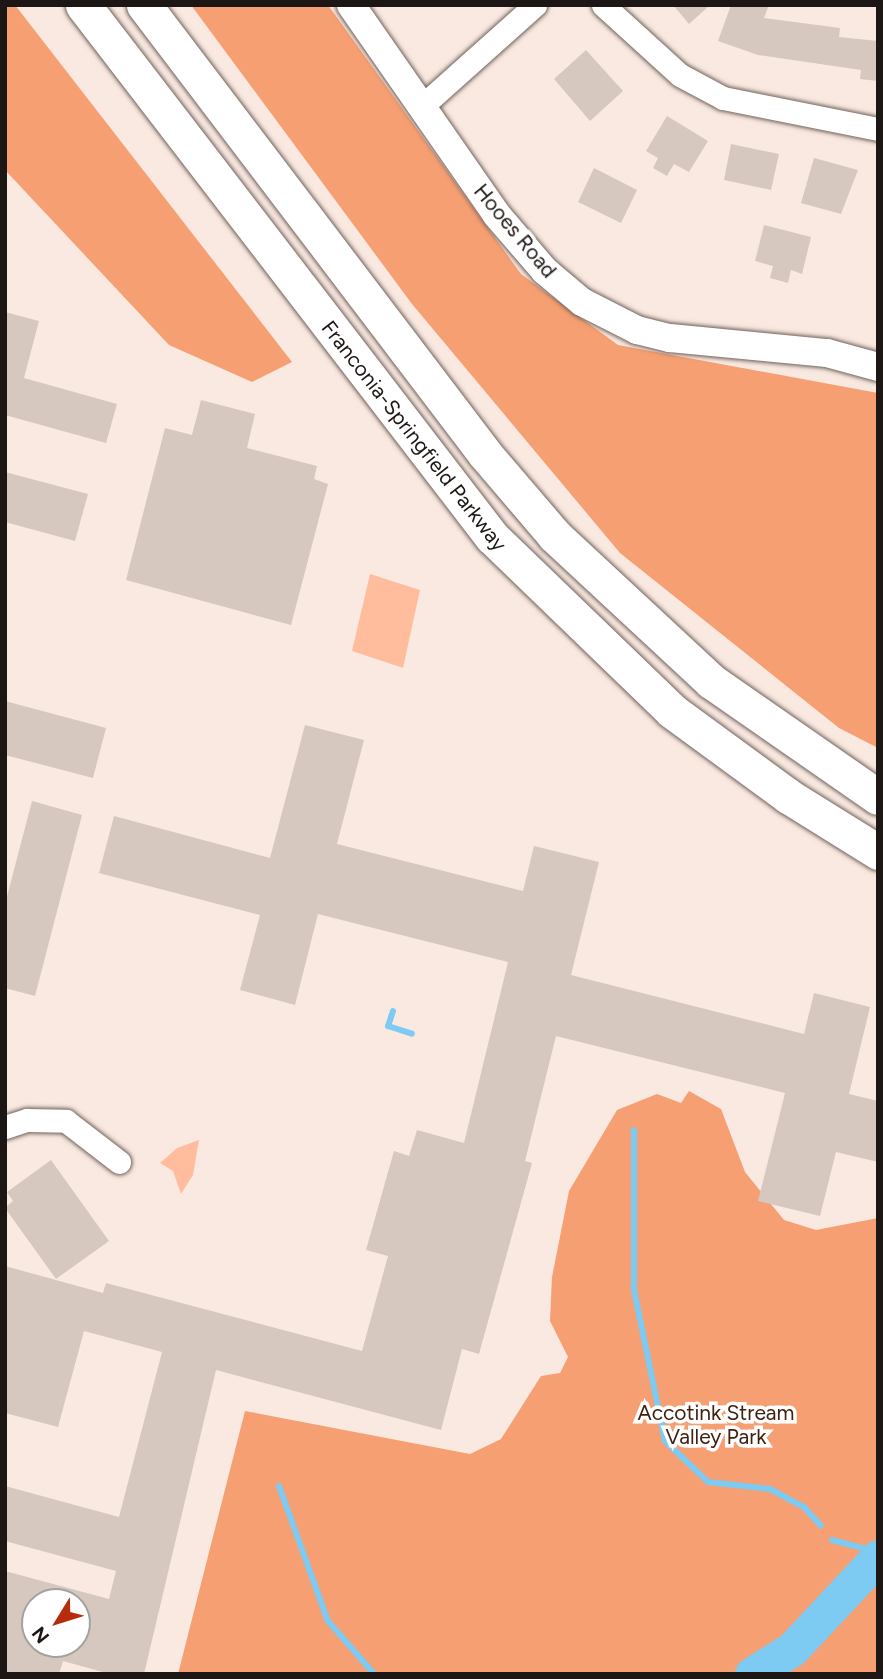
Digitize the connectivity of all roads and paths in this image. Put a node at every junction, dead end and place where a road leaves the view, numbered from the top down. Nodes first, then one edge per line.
1 (83, 5) edge
2 (144, 5) edge
3 (351, 5) edge
4 (535, 5) edge
5 (603, 5) edge
6 (421, 107) junction
7 (878, 129) edge
8 (878, 367) edge
9 (878, 797) edge
10 (878, 852) edge
11 (5, 1127) edge
12 (119, 1162) dead end

1 - 10 main road, Franconia-Springfield Parkway
2 - 9 main road
3 - 6 street, Hooes Road
4 - 6 street
5 - 7 street
6 - 8 street, Hooes Road
11 - 12 street

